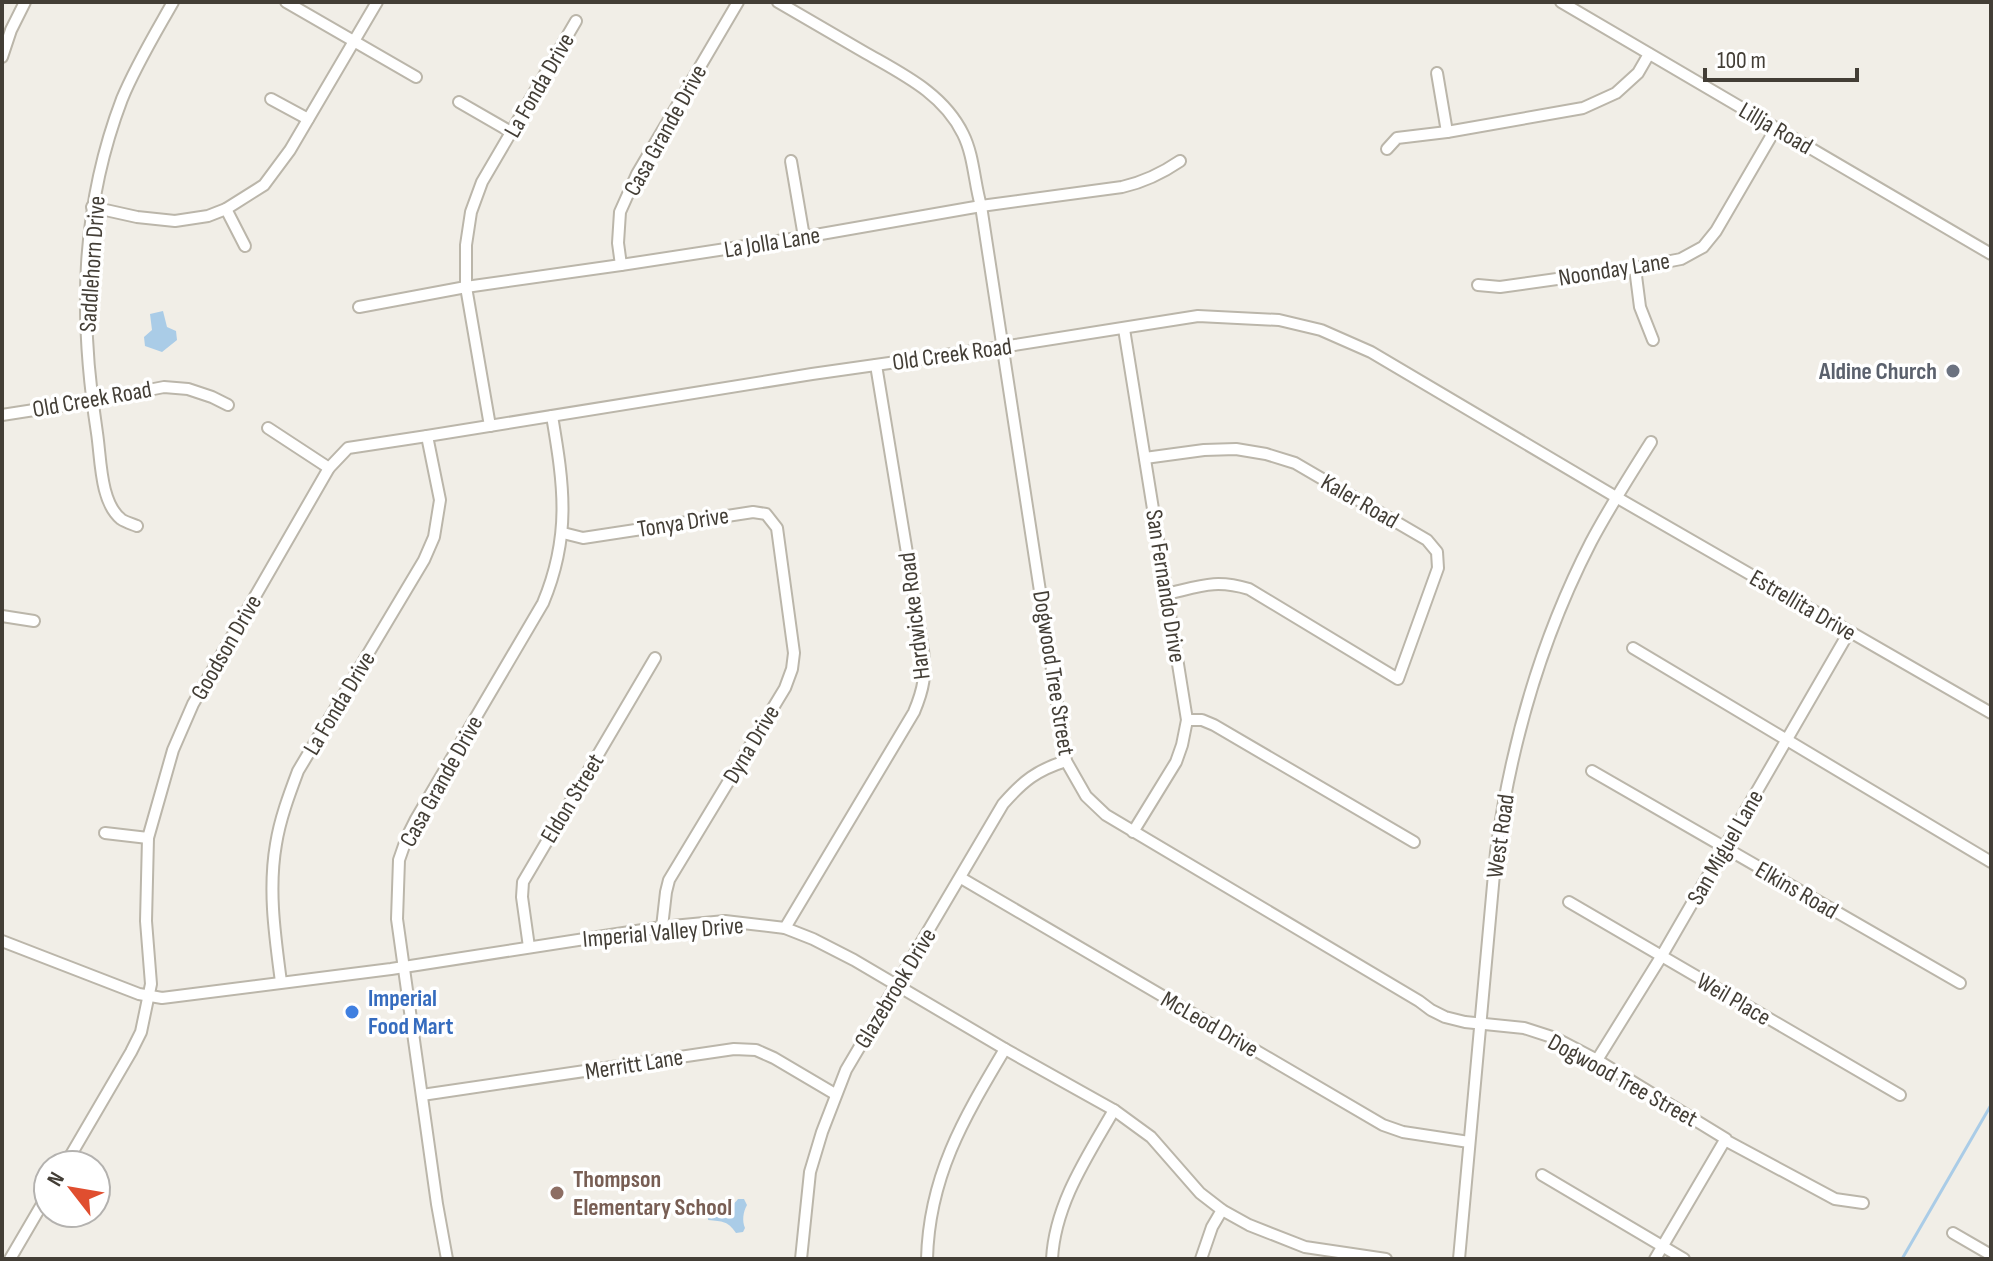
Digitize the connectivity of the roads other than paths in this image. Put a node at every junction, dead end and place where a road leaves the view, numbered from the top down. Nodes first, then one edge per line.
1 (25, 2) edge
2 (173, 2) edge
3 (286, 2) edge
4 (377, 2) edge
5 (738, 2) edge
6 (778, 2) edge
7 (1561, 2) edge
8 (576, 21) dead end
9 (354, 41) junction
10 (1649, 54) junction
11 (2, 57) edge
12 (1437, 73) dead end
13 (416, 77) dead end
14 (271, 99) dead end
15 (459, 102) dead end
16 (308, 119) junction
17 (1776, 128) junction
18 (511, 132) junction
19 (1447, 132) junction
20 (1387, 149) dead end
21 (791, 161) dead end
22 (1180, 161) dead end
23 (981, 206) junction
24 (92, 207) junction
25 (226, 209) junction
26 (804, 237) junction
27 (245, 246) dead end
28 (1991, 254) edge
29 (621, 265) junction
30 (1635, 268) junction
31 (1478, 285) dead end
32 (466, 287) junction
33 (359, 307) dead end
34 (1124, 329) junction
35 (1653, 340) dead end
36 (1002, 347) junction
37 (876, 365) junction
38 (92, 401) junction
39 (228, 405) dead end
40 (2, 415) edge
41 (552, 416) junction
42 (490, 426) junction
43 (268, 428) dead end
44 (427, 436) junction
45 (1651, 442) dead end
46 (1145, 458) junction
47 (329, 468) junction
48 (1616, 497) junction
49 (137, 526) dead end
50 (563, 533) junction
51 (780, 549) joint
52 (1167, 594) junction
53 (2, 616) edge
54 (34, 621) dead end
55 (1849, 632) junction
56 (1633, 648) dead end
57 (655, 658) dead end
58 (1991, 713) edge
59 (1187, 720) junction
60 (1787, 741) junction
61 (1066, 761) junction
62 (1592, 771) dead end
63 (1133, 832) junction
64 (105, 833) dead end
65 (148, 838) junction
66 (1414, 842) dead end
67 (1724, 848) junction
68 (1991, 862) edge
69 (961, 878) junction
70 (1569, 902) dead end
71 (662, 927) junction
72 (785, 928) junction
73 (2, 941) edge
74 (529, 947) junction
75 (1661, 957) junction
76 (404, 967) junction
77 (281, 982) junction
78 (1960, 983) dead end
79 (896, 986) junction
80 (149, 996) junction
81 (1480, 1024) junction
82 (1005, 1049) junction
83 (1597, 1060) junction
84 (835, 1094) junction
85 (422, 1095) junction
86 (1900, 1095) dead end
87 (1114, 1110) junction
88 (1725, 1140) junction
89 (1469, 1142) junction
90 (74, 1149) edge
91 (1542, 1175) dead end
92 (1863, 1203) dead end
93 (1222, 1210) junction
94 (32, 1221) edge
95 (1953, 1233) dead end
96 (1662, 1246) junction
97 (1991, 1255) edge
98 (10, 1259) edge
99 (447, 1259) edge
100 (801, 1259) edge
101 (927, 1259) edge
102 (1052, 1259) edge
103 (1201, 1259) edge
104 (1386, 1259) edge
105 (1459, 1259) edge
106 (1655, 1259) edge
107 (1684, 1259) edge

1 - 11 street
2 - 24 street, Saddlehorn Drive
3 - 9 street
4 - 9 street
5 - 29 street, Casa Grande Drive
6 - 23 street, Dogwood Tree Street
7 - 10 street, Lillja Road
8 - 18 street, La Fonda Drive
9 - 13 street
9 - 16 street
10 - 17 street, Lillja Road
10 - 19 street
12 - 19 street
14 - 16 street
15 - 18 street
16 - 25 street
17 - 28 street, Lillja Road
17 - 30 street, Noonday Lane
18 - 32 street, La Fonda Drive
19 - 20 street
21 - 26 street
22 - 23 street, La Jolla Lane
23 - 26 street, La Jolla Lane
23 - 36 street, Dogwood Tree Street
24 - 25 street
24 - 38 street, Saddlehorn Drive
25 - 27 street
26 - 29 street, La Jolla Lane
29 - 32 street, La Jolla Lane
30 - 31 street, Noonday Lane
30 - 35 street
32 - 33 street, La Jolla Lane
32 - 42 street, La Fonda Drive
34 - 36 street, Old Creek Road
34 - 46 street, San Fernando Drive
34 - 48 street, Old Creek Road
36 - 37 street, Old Creek Road
36 - 61 street, Dogwood Tree Street
37 - 41 street, Old Creek Road
37 - 72 street, Hardwicke Road
38 - 39 street, Old Creek Road
38 - 40 street, Old Creek Road
38 - 49 street, Saddlehorn Drive
41 - 42 street, Old Creek Road
41 - 50 street, Casa Grande Drive
42 - 44 street, Old Creek Road
43 - 47 street
44 - 47 street, Old Creek Road
44 - 77 street, La Fonda Drive
45 - 48 street, West Road
46 - 52 street, San Fernando Drive
46 - 52 street, Kaler Road
47 - 65 street, Goodson Drive
48 - 55 street, Estrellita Drive
48 - 81 street, West Road
50 - 51 street, Tonya Drive
50 - 76 street, Casa Grande Drive
51 - 71 street, Dyna Drive
52 - 59 street, San Fernando Drive
53 - 54 street
55 - 58 street, Estrellita Drive
55 - 60 street, San Miguel Lane
56 - 60 street
57 - 74 street, Eldon Street
59 - 63 street, San Fernando Drive
59 - 66 street
60 - 67 street, San Miguel Lane
60 - 68 street
61 - 63 street, Dogwood Tree Street
61 - 69 street, Glazebrook Drive
62 - 67 street, Elkins Road
63 - 81 street, Dogwood Tree Street
64 - 65 street
65 - 80 street, Goodson Drive
67 - 75 street, San Miguel Lane
67 - 78 street, Elkins Road
69 - 79 street, Glazebrook Drive
69 - 89 street, McLeod Drive
70 - 75 street, Weil Place
71 - 72 street, Imperial Valley Drive
71 - 74 street, Imperial Valley Drive
72 - 79 street, Imperial Valley Drive
73 - 80 street, Imperial Valley Drive
74 - 76 street, Imperial Valley Drive
75 - 83 street, San Miguel Lane
75 - 86 street, Weil Place
76 - 77 street, Imperial Valley Drive
76 - 85 street, Casa Grande Drive
77 - 80 street, Imperial Valley Drive
79 - 82 street, Imperial Valley Drive
79 - 84 street, Glazebrook Drive
80 - 90 street, Goodson Drive
81 - 83 street, Dogwood Tree Street
81 - 89 street, West Road
82 - 87 street, Imperial Valley Drive
82 - 101 street
83 - 88 street, Dogwood Tree Street
84 - 85 street, Merritt Lane
84 - 100 street, Glazebrook Drive
85 - 99 street, Casa Grande Drive
87 - 93 street, Imperial Valley Drive
87 - 102 street
88 - 92 street, Dogwood Tree Street
88 - 96 street
89 - 105 street, West Road
91 - 96 street
93 - 103 street
93 - 104 street, Imperial Valley Drive
94 - 98 street
95 - 97 street
96 - 106 street
96 - 107 street

